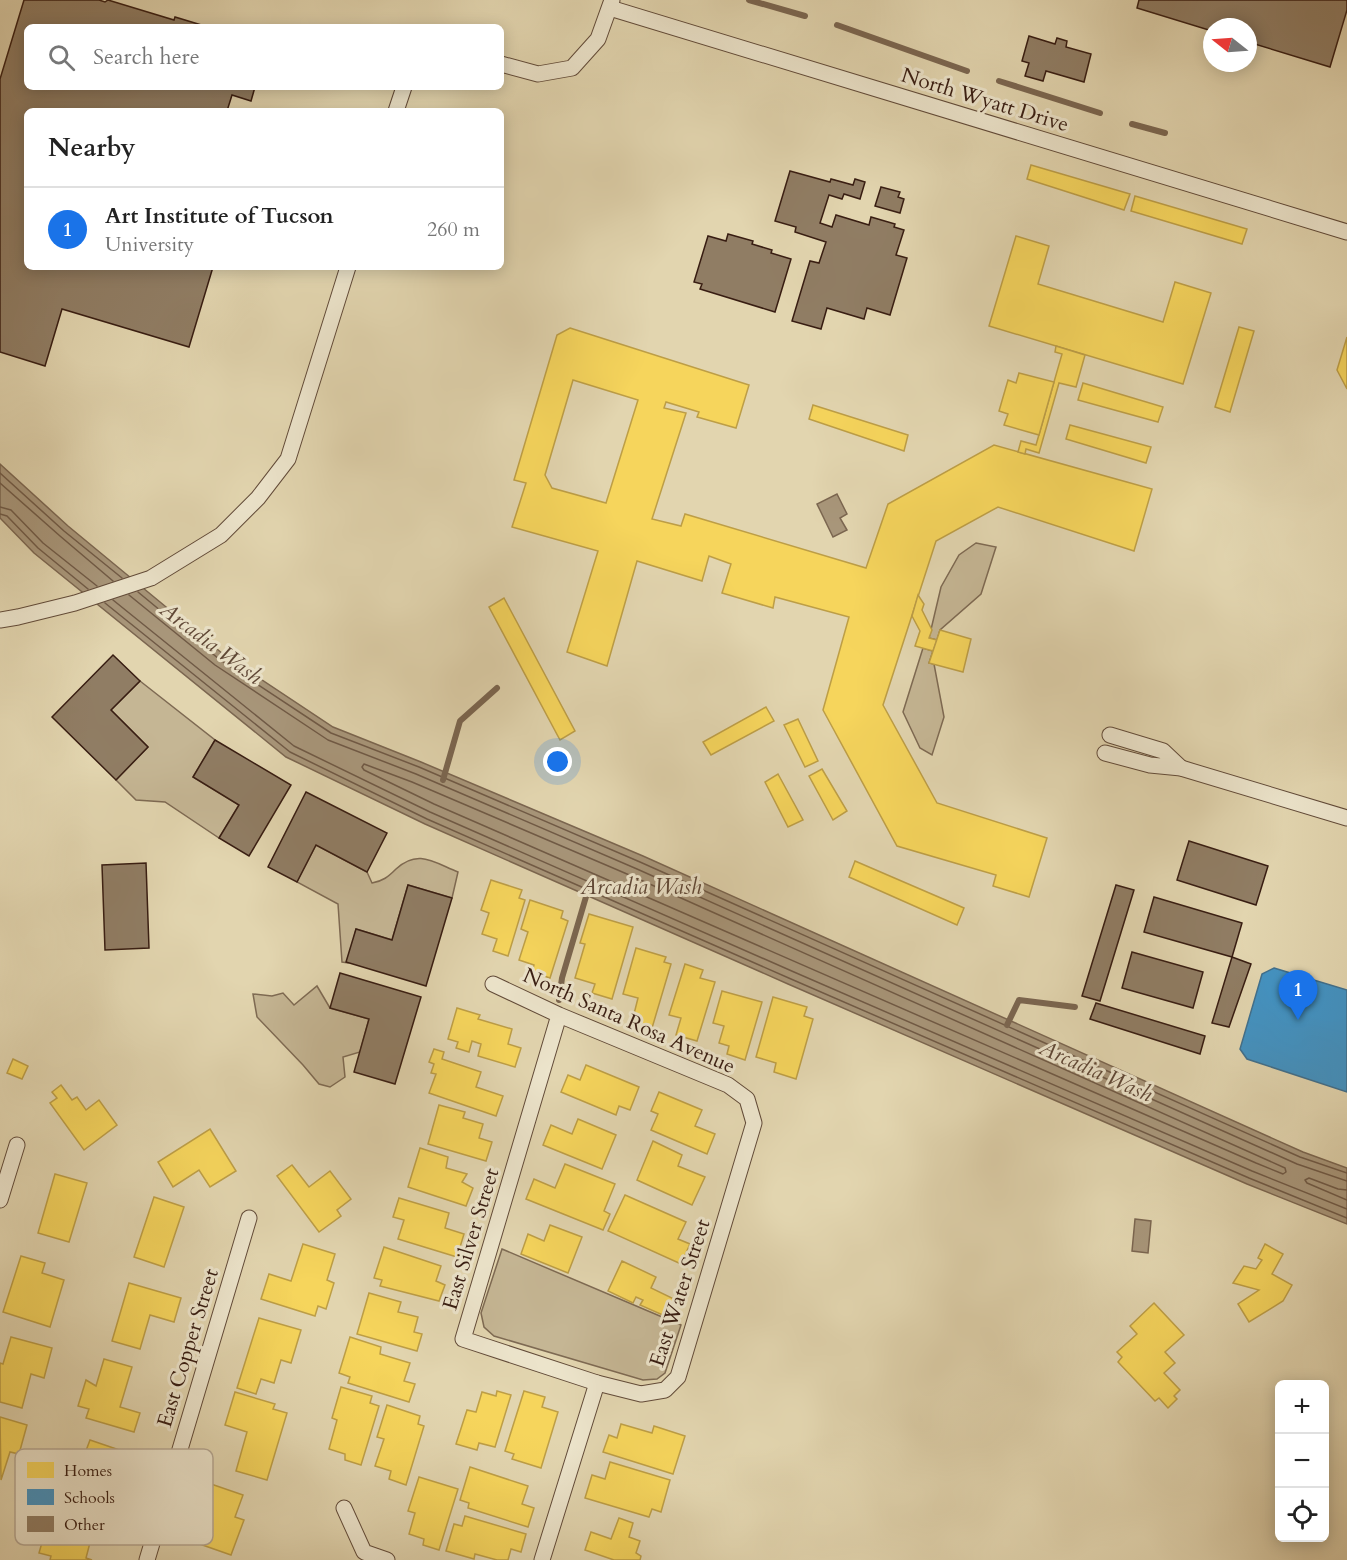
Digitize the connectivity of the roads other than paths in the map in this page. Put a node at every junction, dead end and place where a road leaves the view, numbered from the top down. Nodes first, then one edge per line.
1 (611, 4) edge
2 (504, 65) edge
3 (403, 90) edge
4 (397, 108) edge
5 (1347, 232) edge
6 (347, 270) edge
7 (0, 620) edge
8 (1110, 735) dead end
9 (1105, 753) dead end
10 (1181, 768) junction
11 (1347, 818) edge
12 (493, 984) dead end
13 (560, 1015) junction
14 (747, 1099) joint
15 (17, 1145) dead end
16 (0, 1200) edge
17 (249, 1218) dead end
18 (597, 1383) junction
19 (180, 1449) edge
20 (344, 1508) dead end
21 (151, 1545) edge
22 (147, 1560) edge
23 (387, 1560) edge
24 (542, 1560) edge

1 - 2 street, North Wyatt Drive
1 - 5 street, North Wyatt Drive
3 - 4 street
6 - 7 street
8 - 10 street
9 - 10 street
10 - 11 street
12 - 13 street, North Santa Rosa Avenue
13 - 14 street, North Santa Rosa Avenue
13 - 18 street, East Silver Street
14 - 18 street, East Water Street
15 - 16 street
17 - 19 street, East Copper Street
18 - 24 street
20 - 23 street
21 - 22 street, East Copper Street

